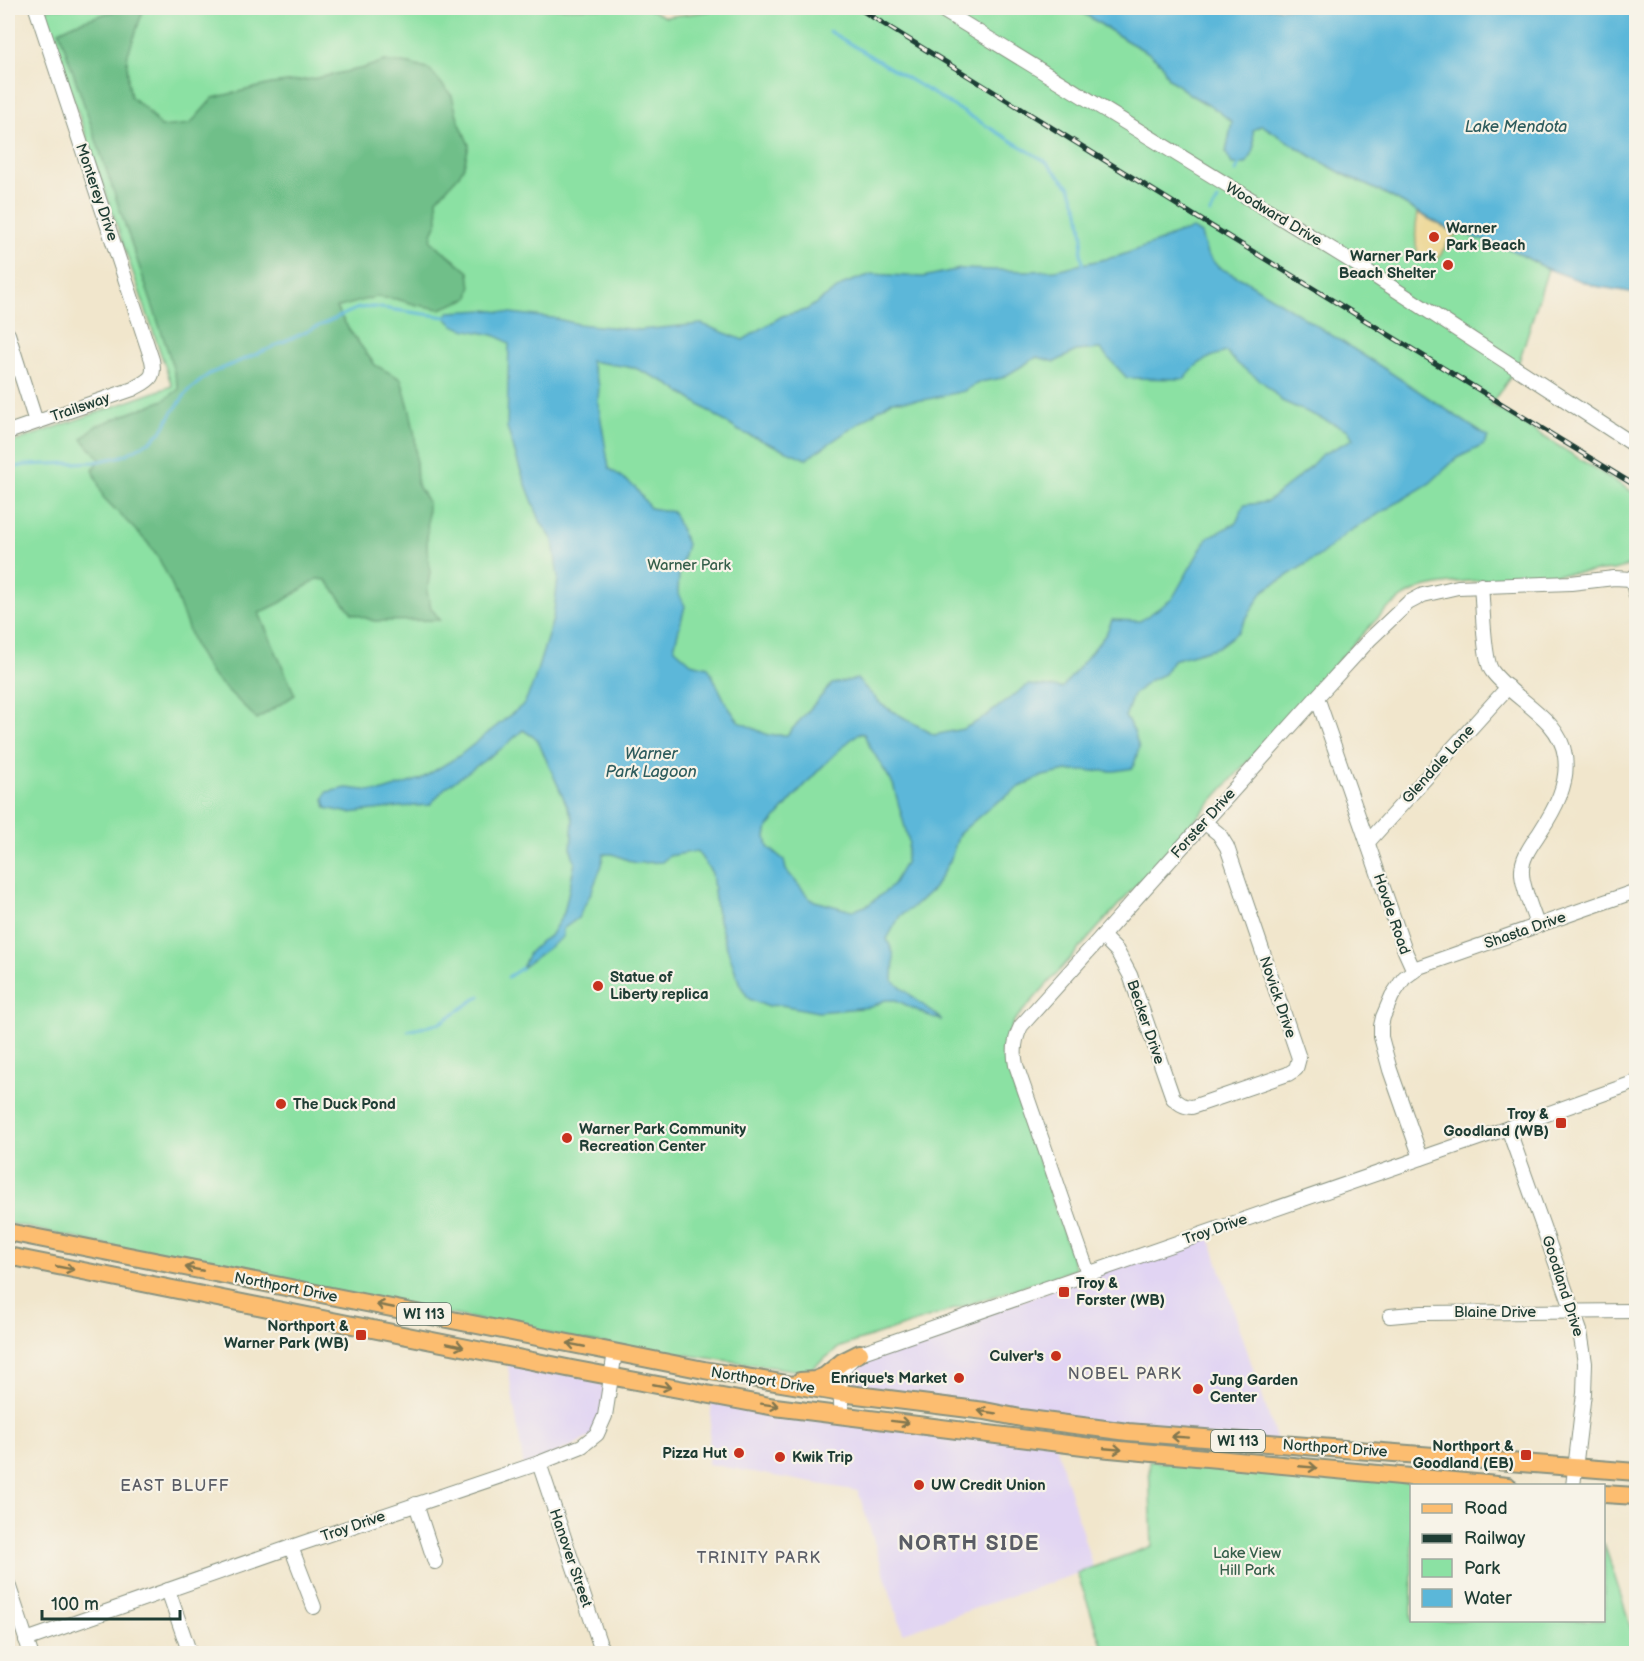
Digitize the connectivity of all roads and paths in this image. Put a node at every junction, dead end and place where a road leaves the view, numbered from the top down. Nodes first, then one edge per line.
1 (36, 8) edge
2 (939, 8) edge
3 (8, 334) edge
4 (151, 378) joint
5 (36, 422) junction
6 (8, 432) edge
7 (1636, 446) edge
8 (1634, 577) edge
9 (1481, 585) junction
10 (1636, 596) edge
11 (1508, 687) junction
12 (1317, 697) junction
13 (1204, 822) junction
14 (1368, 842) junction
15 (1636, 891) edge
16 (1537, 925) junction
17 (1102, 936) junction
18 (1414, 971) junction
19 (1636, 1082) edge
20 (1187, 1107) joint
21 (1508, 1128) junction
22 (1421, 1158) junction
23 (8, 1232) edge
24 (8, 1256) edge
25 (1088, 1273) junction
26 (1574, 1311) junction
27 (1636, 1311) edge
28 (1390, 1316) dead end
29 (860, 1353) junction
30 (613, 1364) junction
31 (743, 1377) junction
32 (841, 1393) junction
33 (842, 1415) junction
34 (1097, 1428) junction
35 (982, 1432) junction
36 (539, 1463) junction
37 (1575, 1467) junction
38 (1636, 1472) edge
39 (1497, 1484) edge
40 (1574, 1484) edge
41 (1605, 1494) edge
42 (1636, 1496) edge
43 (416, 1504) junction
44 (291, 1547) junction
45 (435, 1562) dead end
46 (8, 1584) edge
47 (168, 1590) junction
48 (314, 1607) dead end
49 (28, 1647) edge
50 (190, 1653) edge
51 (603, 1653) edge

1 - 4 street, Monterey Drive
2 - 7 street, Woodward Drive
3 - 5 street
4 - 5 street, Trailsway
5 - 6 street, Trailsway
8 - 9 street, Forster Drive
8 - 10 street
9 - 11 street
9 - 12 street, Forster Drive
11 - 14 street, Glendale Lane
11 - 16 street
12 - 13 street, Forster Drive
12 - 14 street, Hovde Road
13 - 17 street, Forster Drive
13 - 20 street, Novick Drive
14 - 18 street, Hovde Road
15 - 16 street, Shasta Drive
16 - 18 street, Shasta Drive
17 - 20 street, Becker Drive
17 - 25 street, Forster Drive
18 - 22 street, Hovde Road
19 - 21 street, Troy Drive
21 - 22 street, Troy Drive
21 - 26 street, Goodland Drive
22 - 25 street, Troy Drive
30 -> 23 main road, Northport Drive / WI 113
24 -> 30 main road, Northport Drive / WI 113
25 - 29 street, Troy Drive
26 - 27 street, Blaine Drive
26 - 28 street, Blaine Drive
26 - 37 street, Goodland Drive
29 - 31 main road
29 - 32 street
30 - 31 main road, Northport Drive / WI 113
30 -> 33 main road, Northport Drive / WI 113
30 - 36 street, Troy Drive
31 - 32 main road, Northport Drive / WI 113
32 - 33 street
34 -> 32 main road, Northport Drive / WI 113
33 -> 35 main road, Northport Drive / WI 113
34 - 35 main road
37 -> 34 main road, Northport Drive / WI 113
35 -> 39 main road, Northport Drive / WI 113
36 - 43 street, Troy Drive
36 - 51 street, Hanover Street
37 - 38 main road, Northport Drive / WI 113
37 - 40 street, Goodland Drive
41 - 42 main road
43 - 44 street, Troy Drive
43 - 45 street
44 - 47 street, Troy Drive
44 - 48 street
46 - 49 street
47 - 49 street, Troy Drive
47 - 50 street

